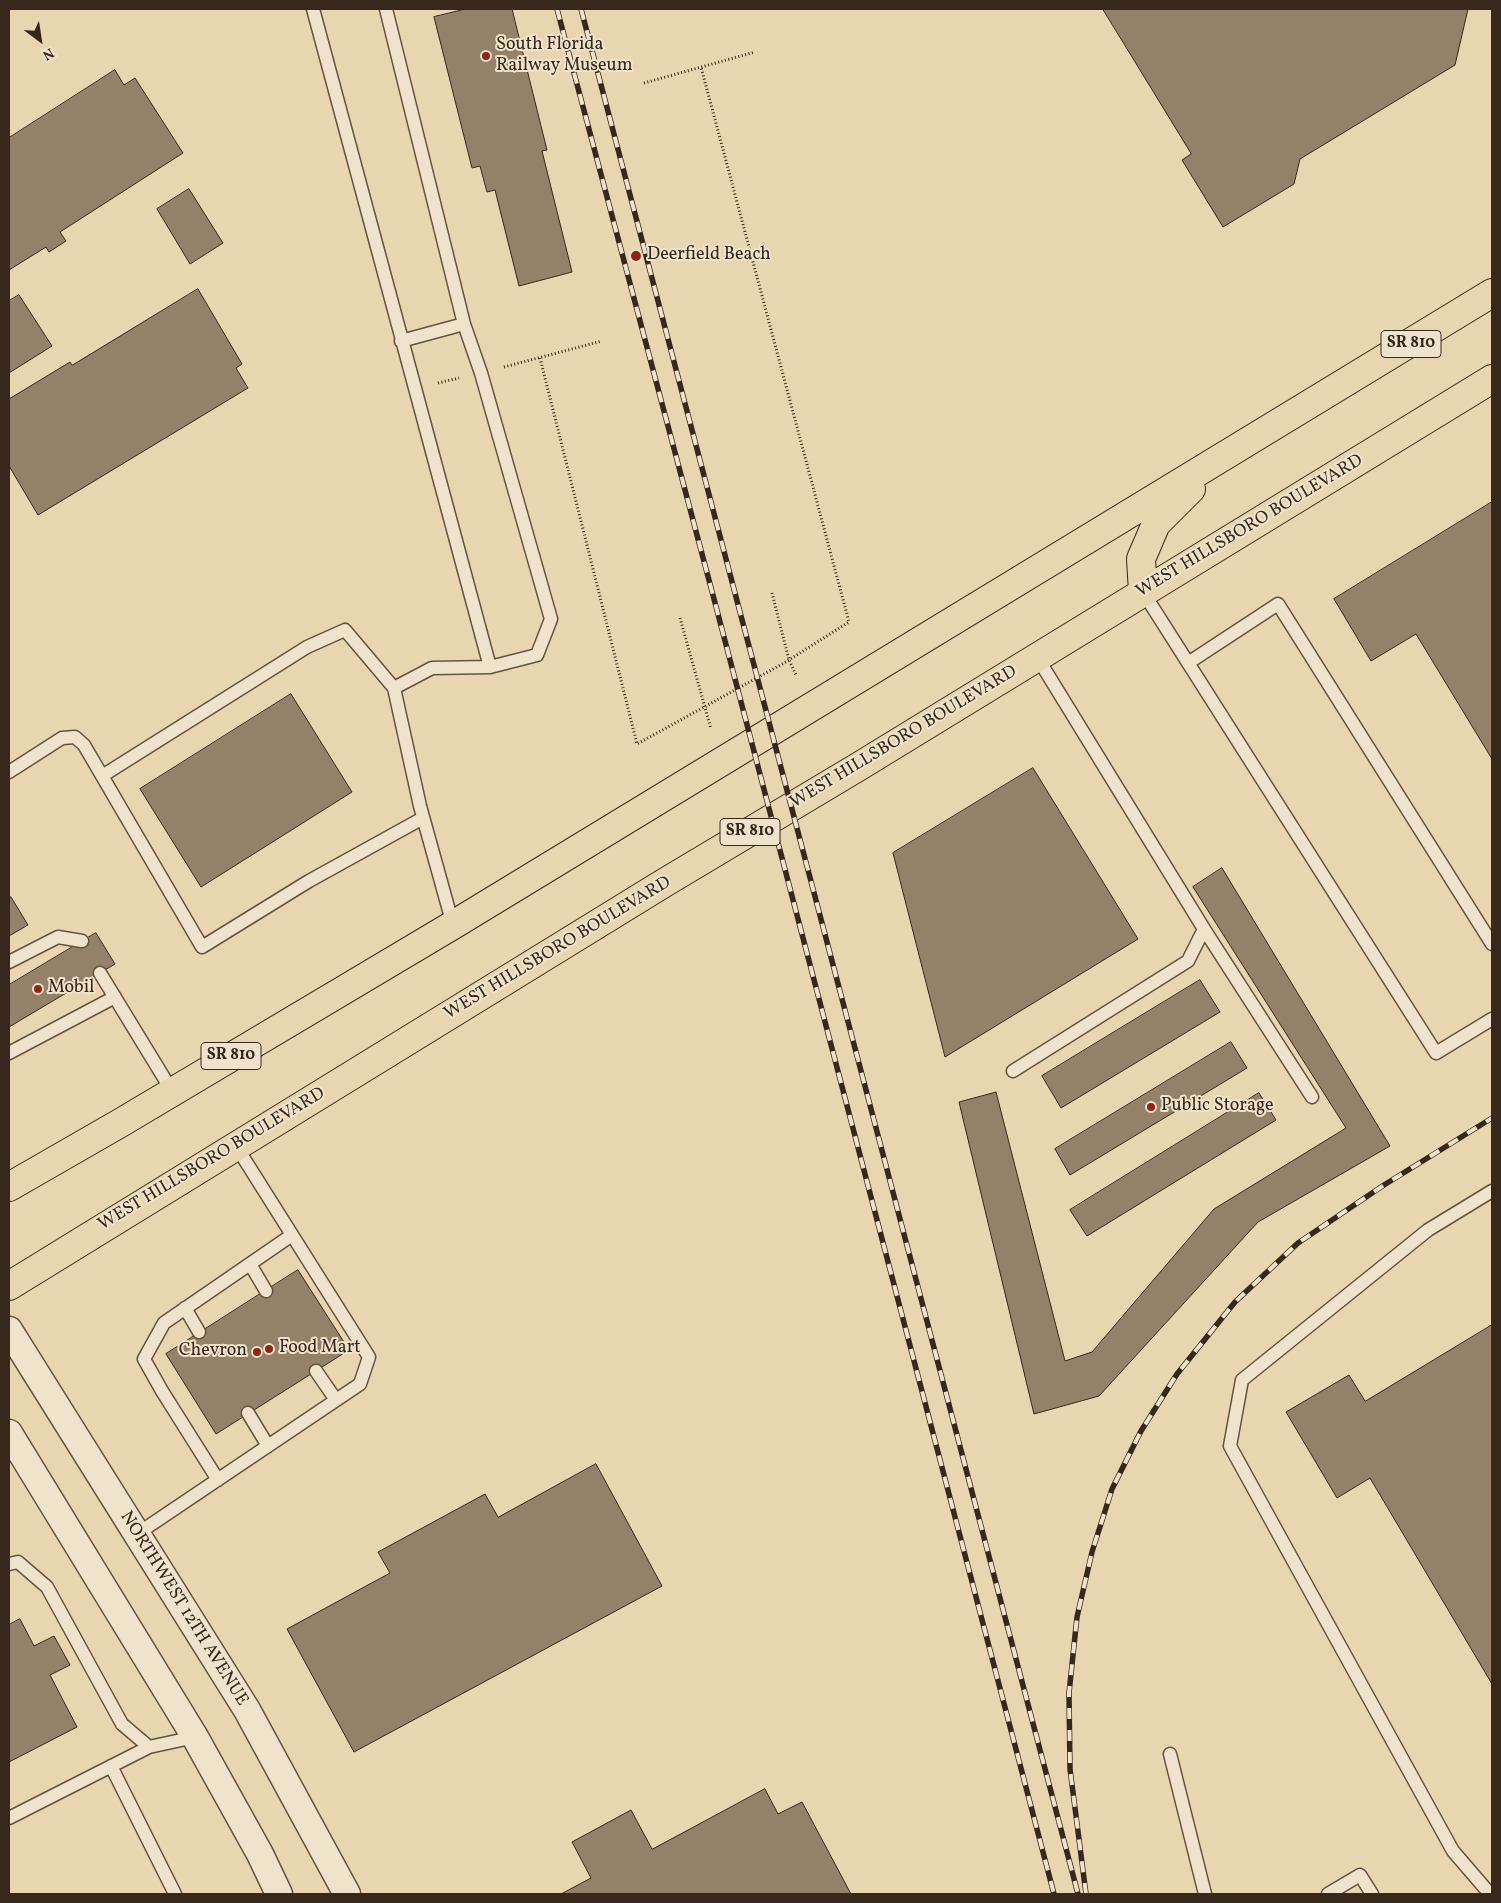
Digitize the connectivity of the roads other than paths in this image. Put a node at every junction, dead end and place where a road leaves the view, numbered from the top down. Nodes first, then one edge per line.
1 (313, 9) edge
2 (386, 9) edge
3 (1492, 294) edge
4 (464, 324) junction
5 (401, 341) junction
6 (1492, 379) edge
7 (1220, 460) junction
8 (1143, 592) junction
9 (1038, 657) junction
10 (1188, 663) junction
11 (490, 667) junction
12 (394, 688) junction
13 (9, 772) edge
14 (102, 776) junction
15 (423, 818) junction
16 (453, 924) junction
17 (1204, 929) junction
18 (82, 941) dead end
19 (1492, 944) edge
20 (9, 962) edge
21 (100, 973) dead end
22 (115, 997) junction
23 (1492, 1019) edge
24 (9, 1053) edge
25 (1013, 1071) dead end
26 (172, 1091) junction
27 (1312, 1097) dead end
28 (236, 1146) junction
29 (9, 1187) edge
30 (1492, 1191) edge
31 (292, 1235) junction
32 (250, 1264) junction
33 (9, 1286) edge
34 (266, 1291) dead end
35 (185, 1308) junction
36 (9, 1330) edge
37 (199, 1332) dead end
38 (316, 1371) dead end
39 (336, 1400) junction
40 (248, 1413) dead end
41 (9, 1433) edge
42 (268, 1446) junction
43 (218, 1480) junction
44 (137, 1534) junction
45 (9, 1564) edge
46 (195, 1737) junction
47 (149, 1747) junction
48 (1170, 1754) dead end
49 (110, 1766) junction
50 (9, 1818) edge
51 (175, 1894) edge
52 (279, 1894) edge
53 (347, 1894) edge
54 (1205, 1894) edge
55 (1328, 1894) edge
56 (1372, 1894) edge
57 (1490, 1894) edge

1 - 5 lane
2 - 4 lane
3 - 7 main road, SR 810
4 - 5 lane
4 - 11 lane
5 - 11 lane
6 - 8 main road, WEST HILLSBORO BOULEVARD / SR 810
7 - 8 main road
7 - 16 main road, SR 810
8 - 9 main road, WEST HILLSBORO BOULEVARD / SR 810
8 - 10 lane
9 - 17 lane
9 - 28 main road, WEST HILLSBORO BOULEVARD / SR 810
10 - 19 lane
10 - 23 lane
11 - 12 lane
12 - 14 lane
12 - 15 lane
13 - 14 lane
14 - 15 lane
15 - 16 lane
16 - 26 main road, SR 810
17 - 25 lane
17 - 27 lane
18 - 20 lane
21 - 22 lane
22 - 24 lane
22 - 26 lane
26 - 29 main road, SR 810
28 - 31 lane
28 - 33 main road, WEST HILLSBORO BOULEVARD / SR 810
30 - 57 lane
31 - 32 lane
31 - 39 lane
32 - 34 lane
32 - 35 lane
35 - 37 lane
35 - 43 lane
36 - 44 street, NORTHWEST 12TH AVENUE
38 - 39 lane
39 - 42 lane
40 - 42 lane
41 - 46 street
42 - 43 lane
43 - 44 lane
44 - 53 street, NORTHWEST 12TH AVENUE
45 - 47 lane
46 - 47 lane
46 - 52 street
47 - 49 lane
48 - 54 lane
49 - 50 lane
49 - 51 lane
55 - 56 lane

